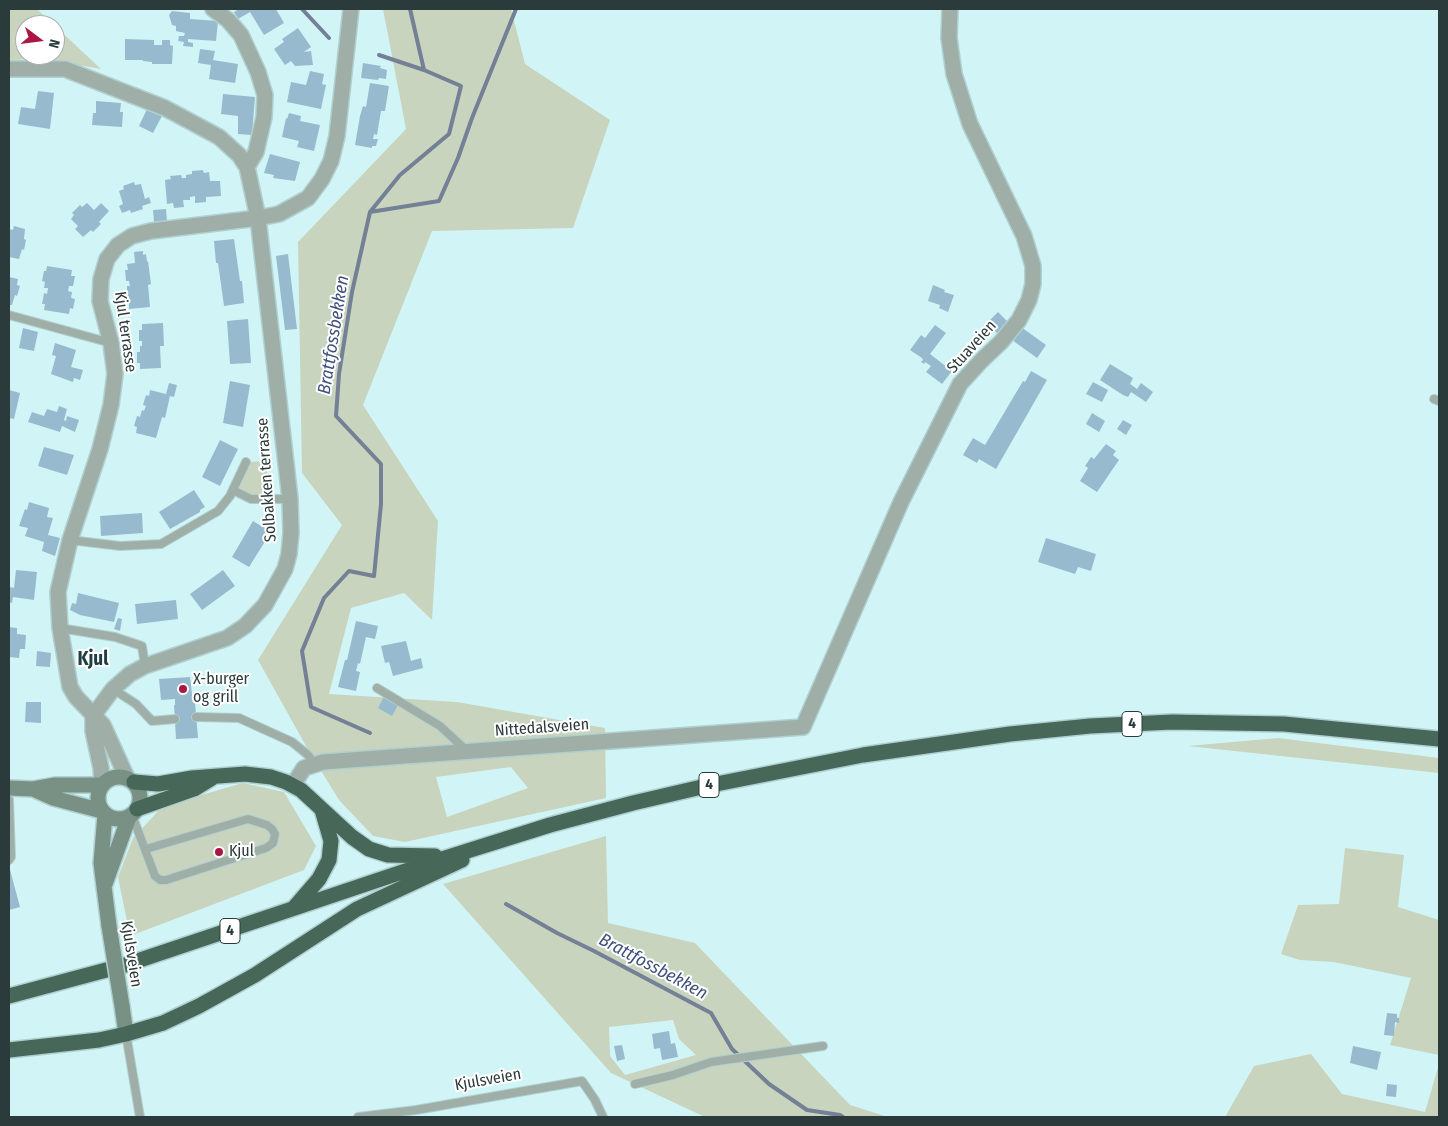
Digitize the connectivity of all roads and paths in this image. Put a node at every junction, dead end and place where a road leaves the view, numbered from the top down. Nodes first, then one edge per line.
1 (213, 9) edge
2 (351, 9) edge
3 (950, 9) edge
4 (9, 69) edge
5 (248, 168) junction
6 (258, 218) junction
7 (9, 315) edge
8 (111, 343) junction
9 (246, 462) dead end
10 (233, 490) junction
11 (290, 499) junction
12 (70, 540) junction
13 (60, 628) junction
14 (145, 666) junction
15 (377, 688) dead end
16 (113, 689) junction
17 (93, 716) junction
18 (196, 718) dead end
19 (175, 719) dead end
20 (803, 727) joint
21 (1439, 739) edge
22 (467, 751) junction
23 (314, 764) junction
24 (214, 778) junction
25 (130, 780) junction
26 (102, 785) junction
27 (293, 785) junction
28 (9, 788) edge
29 (33, 789) junction
30 (9, 800) edge
31 (322, 810) junction
32 (103, 813) junction
33 (133, 814) junction
34 (509, 837) junction
35 (146, 849) junction
36 (449, 856) junction
37 (9, 860) edge
38 (105, 884) junction
39 (293, 909) junction
40 (9, 996) edge
41 (126, 1034) junction
42 (823, 1046) dead end
43 (9, 1050) edge
44 (635, 1084) dead end
45 (140, 1117) edge
46 (358, 1117) edge
47 (603, 1117) edge

1 - 5 street
2 - 6 street, Kjul terrasse
3 - 20 street, Stuaveien
4 - 5 street, Solbakken terrasse
5 - 6 street, Solbakken terrasse
6 - 8 street, Kjul terrasse
6 - 11 street, Solbakken terrasse
7 - 8 lane
8 - 12 street, Kjul terrasse
9 - 10 lane
10 - 11 lane
10 - 12 lane
11 - 14 street, Solbakken terrasse
12 - 13 street, Kjul terrasse
13 - 14 lane
13 - 17 street, Kjul terrasse
14 - 16 street, Solbakken terrasse
15 - 22 lane
16 - 17 street, Solbakken terrasse
16 - 19 lane
17 - 25 street, Kjul terrasse
17 - 26 street
18 - 23 lane
20 - 22 street, Nittedalsveien
21 - 34 highway, 4
22 - 23 street, Nittedalsveien
23 - 27 street
24 - 25 highway, 4
24 - 27 highway, 4
24 - 33 highway, 4
25 - 26 main road
25 - 33 main road
26 - 29 main road
26 - 32 main road
27 - 31 highway, 4
28 - 29 main road
29 - 32 main road
30 - 37 lane
31 - 36 highway, 4
31 - 39 highway
32 - 33 main road
32 - 38 main road, Kjulsveien
33 - 35 lane
33 - 38 main road, Kjulsveien
34 - 36 highway, 4
34 - 41 highway, 4
35 - 35 lane
36 - 39 highway, 4
38 - 41 main road, Kjulsveien, bridge
39 - 40 highway, 4
41 - 43 highway, 4
41 - 45 lane, Kjulsveien
42 - 44 lane
46 - 47 lane, Kjulsveien

